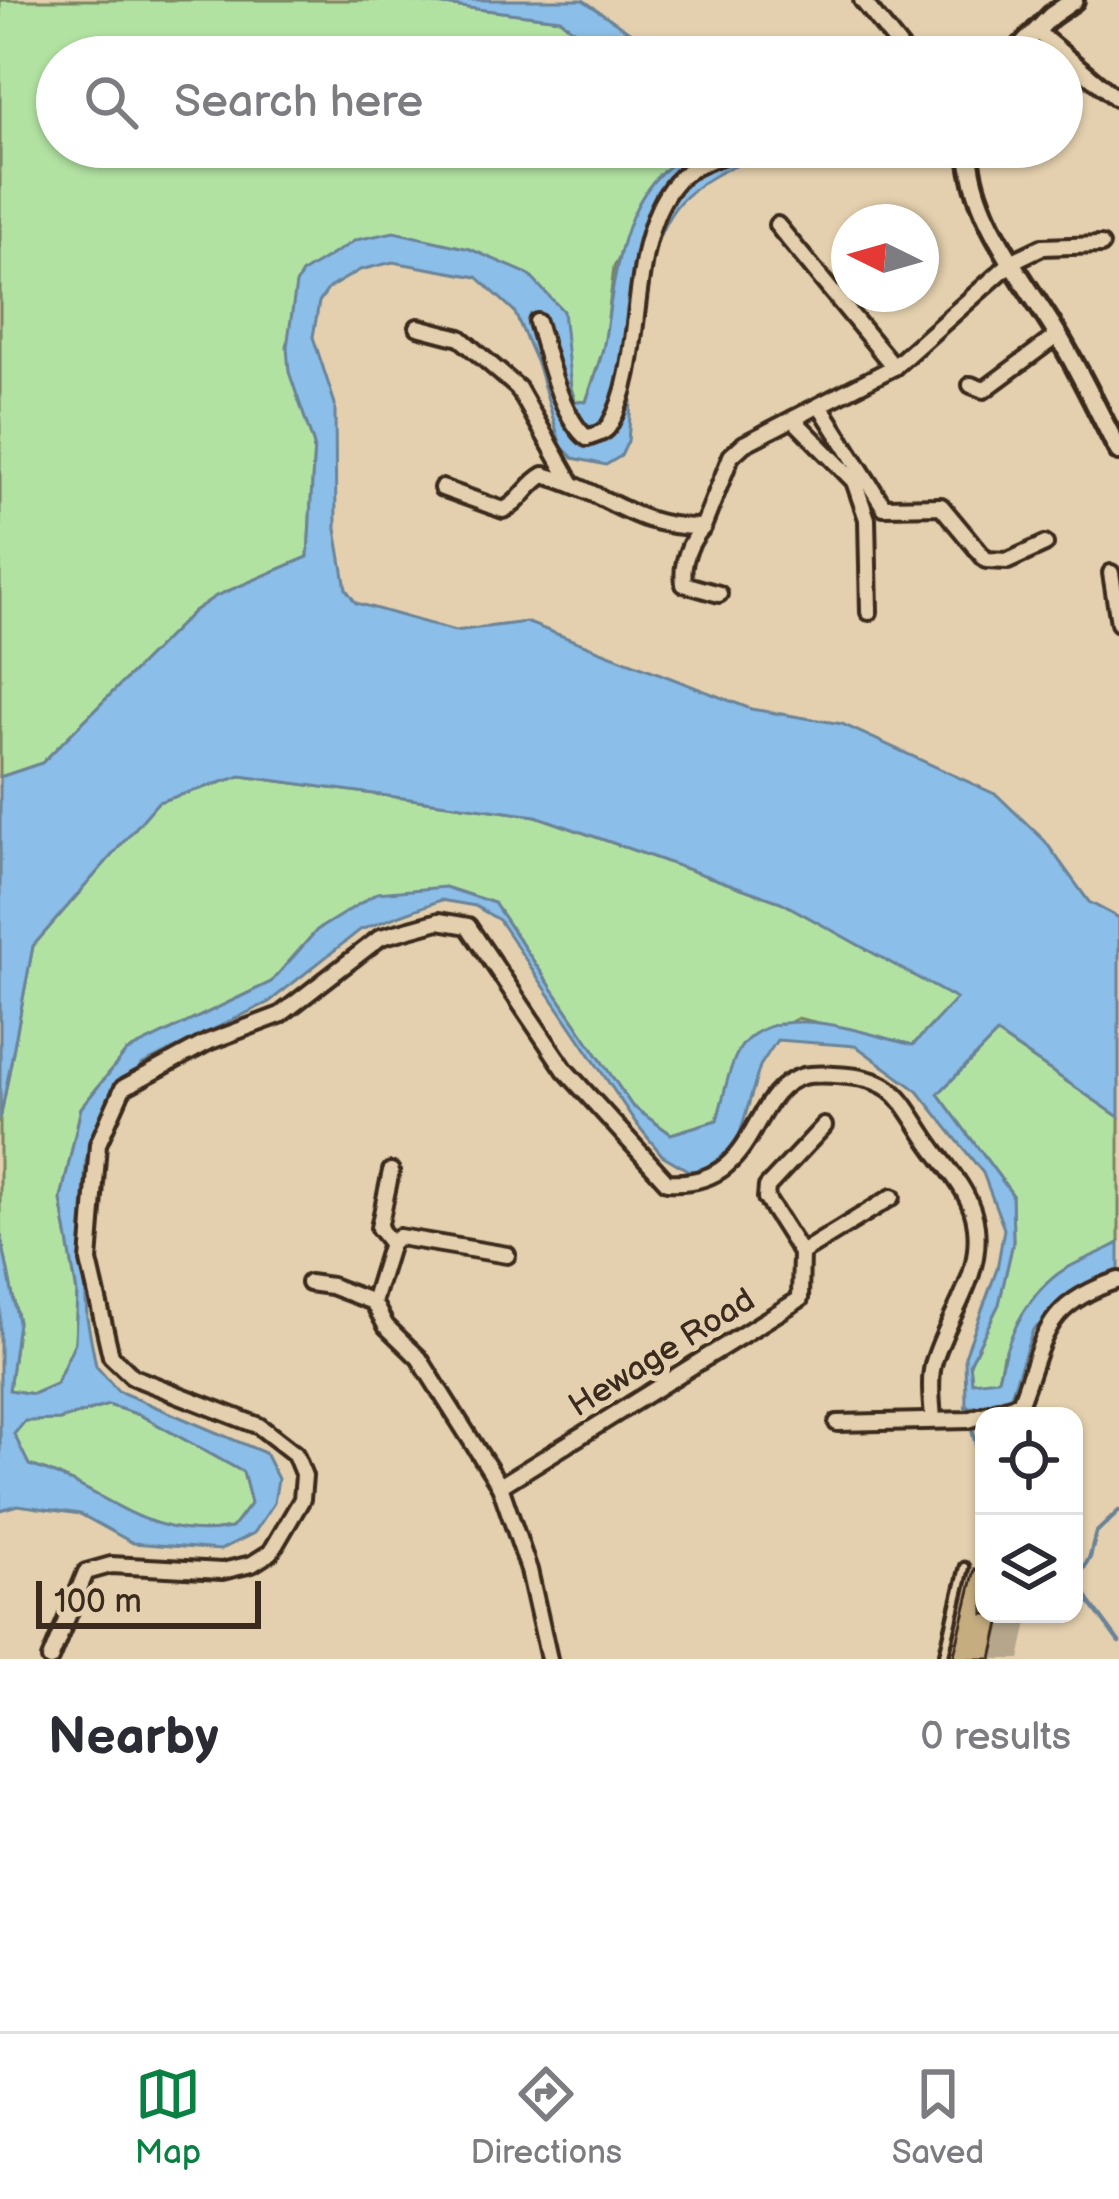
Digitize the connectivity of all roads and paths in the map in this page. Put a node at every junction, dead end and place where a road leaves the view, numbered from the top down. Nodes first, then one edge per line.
1 (862, 0) edge
2 (1074, 0) edge
3 (1036, 31) junction
4 (888, 36) edge
5 (1031, 36) edge
6 (1042, 36) edge
7 (1083, 70) edge
8 (1117, 98) edge
9 (697, 168) edge
10 (971, 168) edge
11 (777, 225) dead end
12 (1101, 245) dead end
13 (1013, 261) junction
14 (537, 322) dead end
15 (418, 327) dead end
16 (1058, 335) junction
17 (894, 367) junction
18 (971, 385) dead end
19 (820, 406) junction
20 (793, 419) junction
21 (1119, 452) edge
22 (571, 482) junction
23 (442, 488) dead end
24 (704, 527) junction
25 (1045, 544) dead end
26 (1111, 573) dead end
27 (719, 594) dead end
28 (868, 612) dead end
29 (1118, 615) edge
30 (824, 1126) dead end
31 (391, 1171) dead end
32 (892, 1197) dead end
33 (391, 1243) junction
34 (801, 1253) junction
35 (507, 1255) dead end
36 (1119, 1280) edge
37 (309, 1283) dead end
38 (373, 1303) junction
39 (933, 1420) junction
40 (837, 1423) dead end
41 (500, 1486) junction
42 (964, 1567) dead end
43 (50, 1659) edge
44 (549, 1659) edge
45 (943, 1659) edge

1 - 4 street
2 - 3 street
3 - 5 street
3 - 6 street
7 - 8 street
9 - 14 street
10 - 13 street
11 - 17 street
12 - 13 street
13 - 16 street
13 - 17 street
15 - 22 street
16 - 18 street
16 - 21 street
17 - 19 street
19 - 20 street
19 - 25 street
20 - 24 street
20 - 28 street
22 - 23 street
22 - 24 street
24 - 27 street
26 - 29 street
30 - 34 street
31 - 33 street
32 - 34 street
33 - 35 street
33 - 38 street
34 - 41 street, Hewage Road
36 - 39 street
37 - 38 street
38 - 41 street
39 - 40 street
39 - 43 street
41 - 44 street
42 - 45 lane

